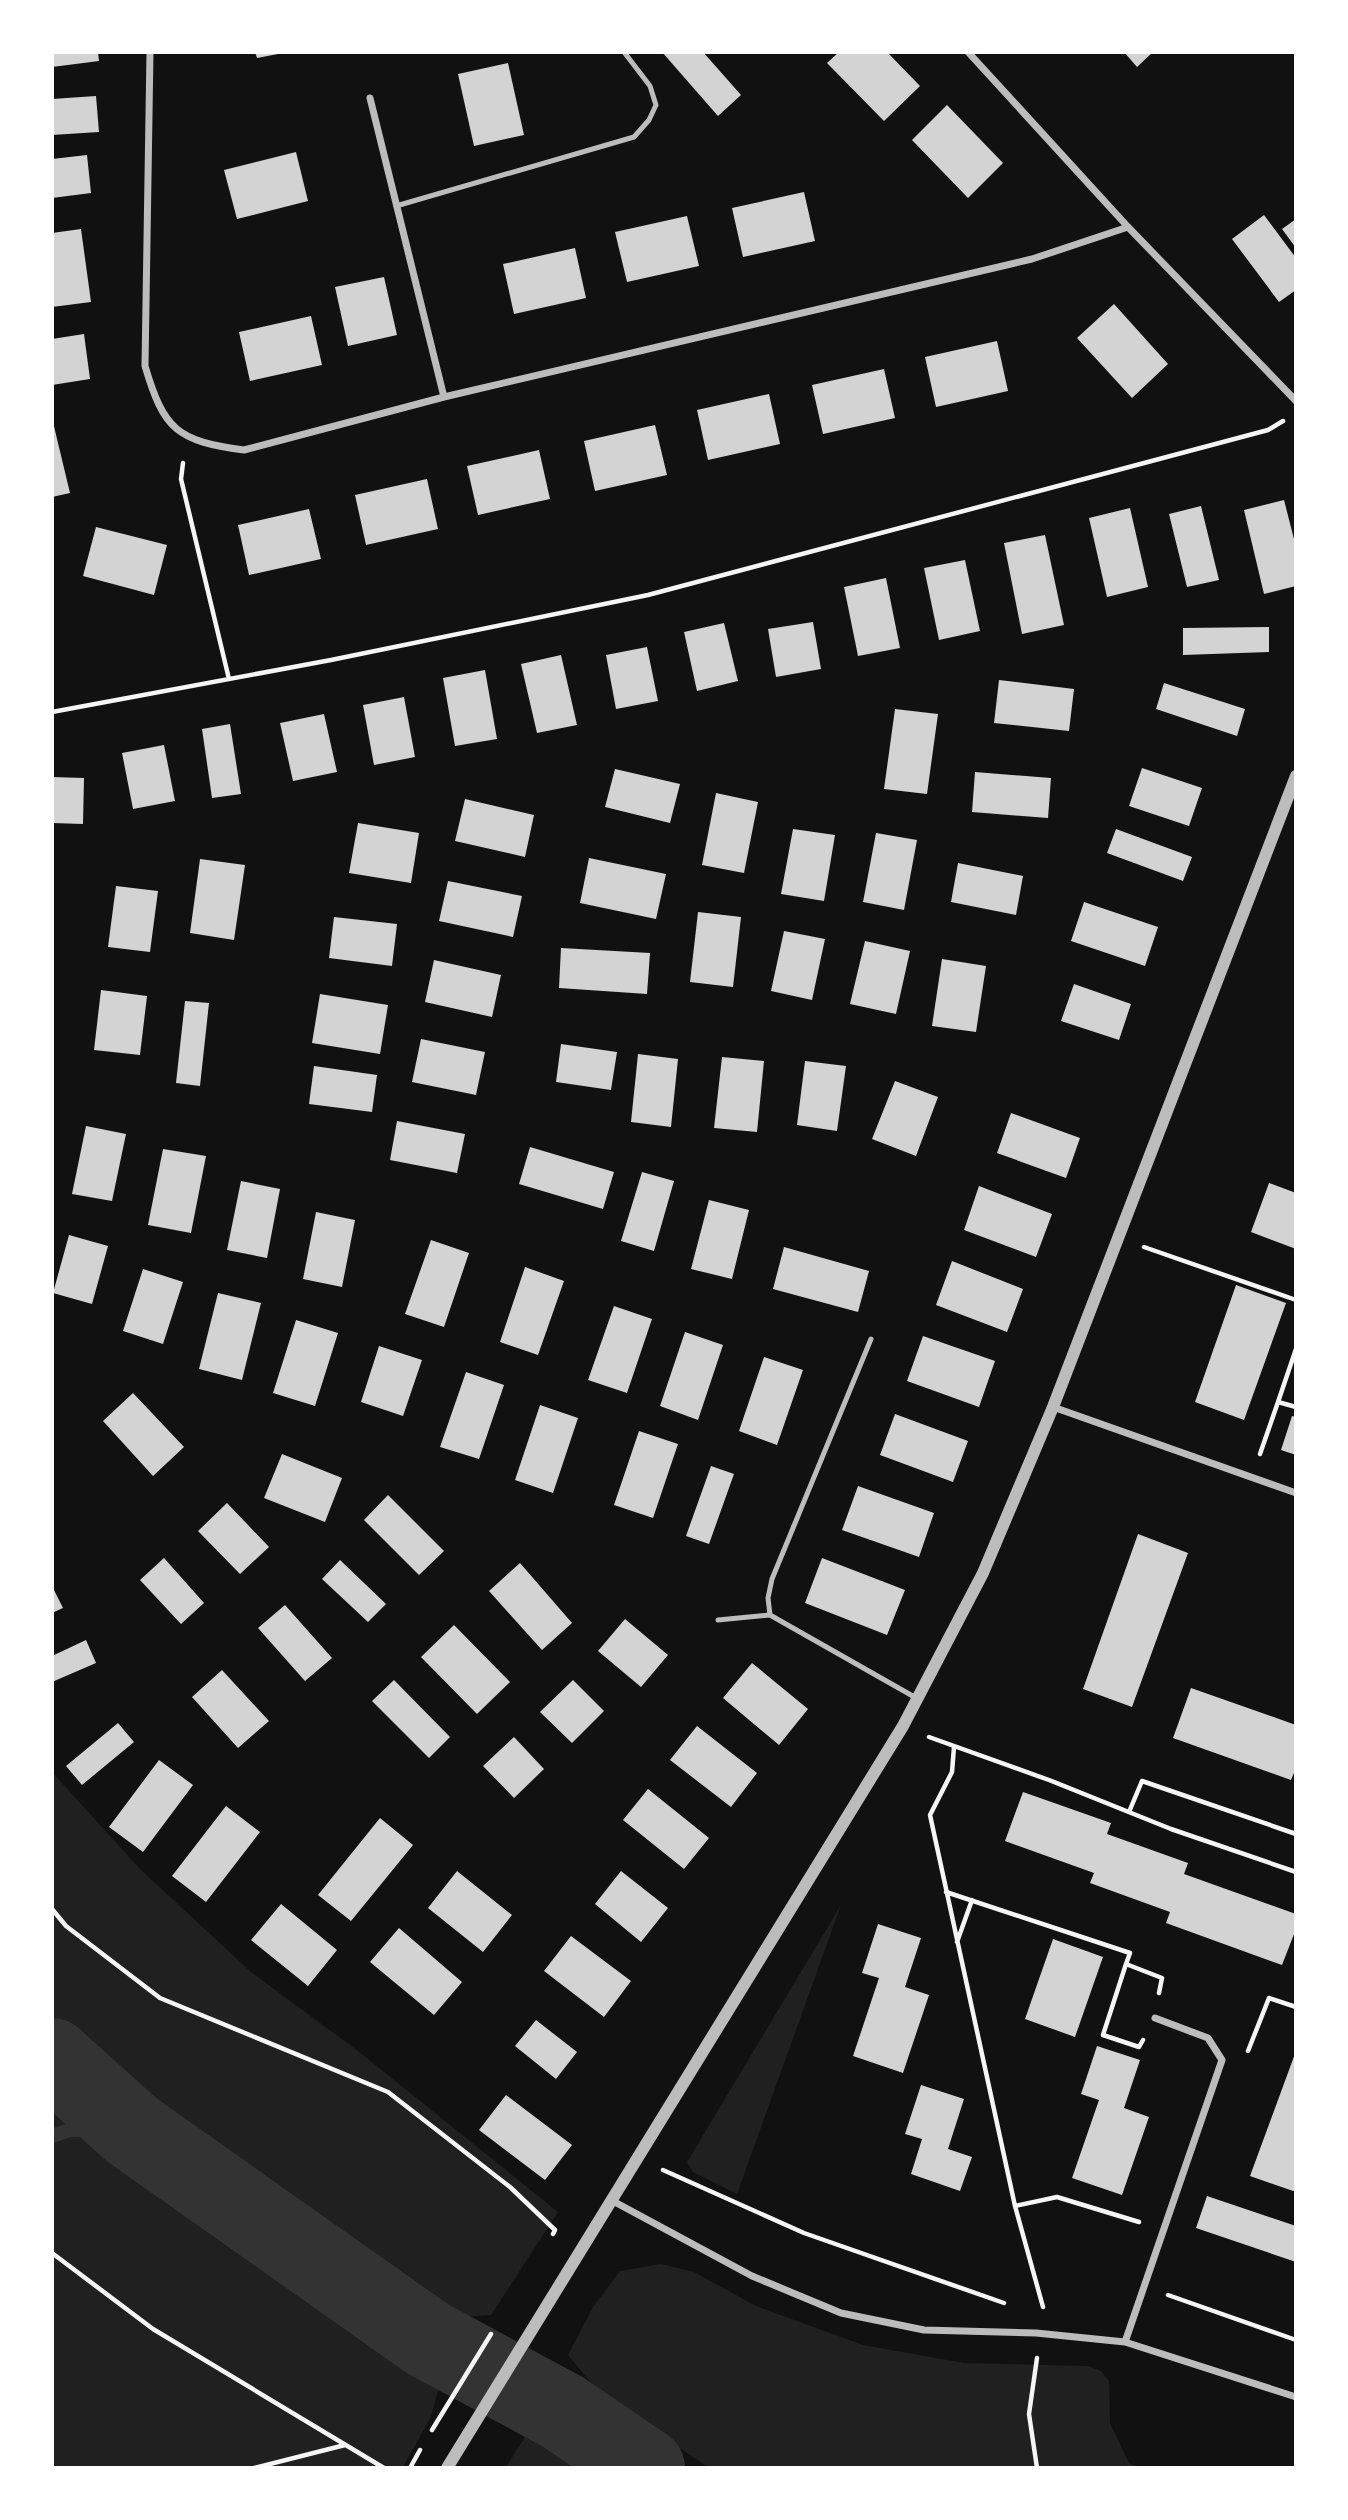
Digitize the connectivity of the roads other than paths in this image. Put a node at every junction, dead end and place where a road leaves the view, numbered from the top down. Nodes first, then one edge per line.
1 (150, 52) edge
2 (624, 52) edge
3 (968, 52) edge
4 (370, 98) dead end
5 (396, 206) junction
6 (1128, 228) junction
7 (444, 397) junction
8 (1296, 401) edge
9 (1296, 776) edge
10 (871, 1339) dead end
11 (1053, 1407) junction
12 (1296, 1493) edge
13 (770, 1615) junction
14 (718, 1620) dead end
15 (918, 1699) junction
16 (1155, 2018) road end
17 (611, 2200) junction
18 (1125, 2342) junction
19 (1296, 2398) edge
20 (447, 2468) edge

1 - 7 street
2 - 5 lane
3 - 6 street
4 - 5 street
5 - 7 street
6 - 7 street
6 - 8 street
9 - 11 street
10 - 13 lane
11 - 12 street
11 - 15 street
13 - 14 lane
13 - 15 lane
15 - 17 street
16 - 18 street
17 - 18 street
17 - 20 street
18 - 19 street

